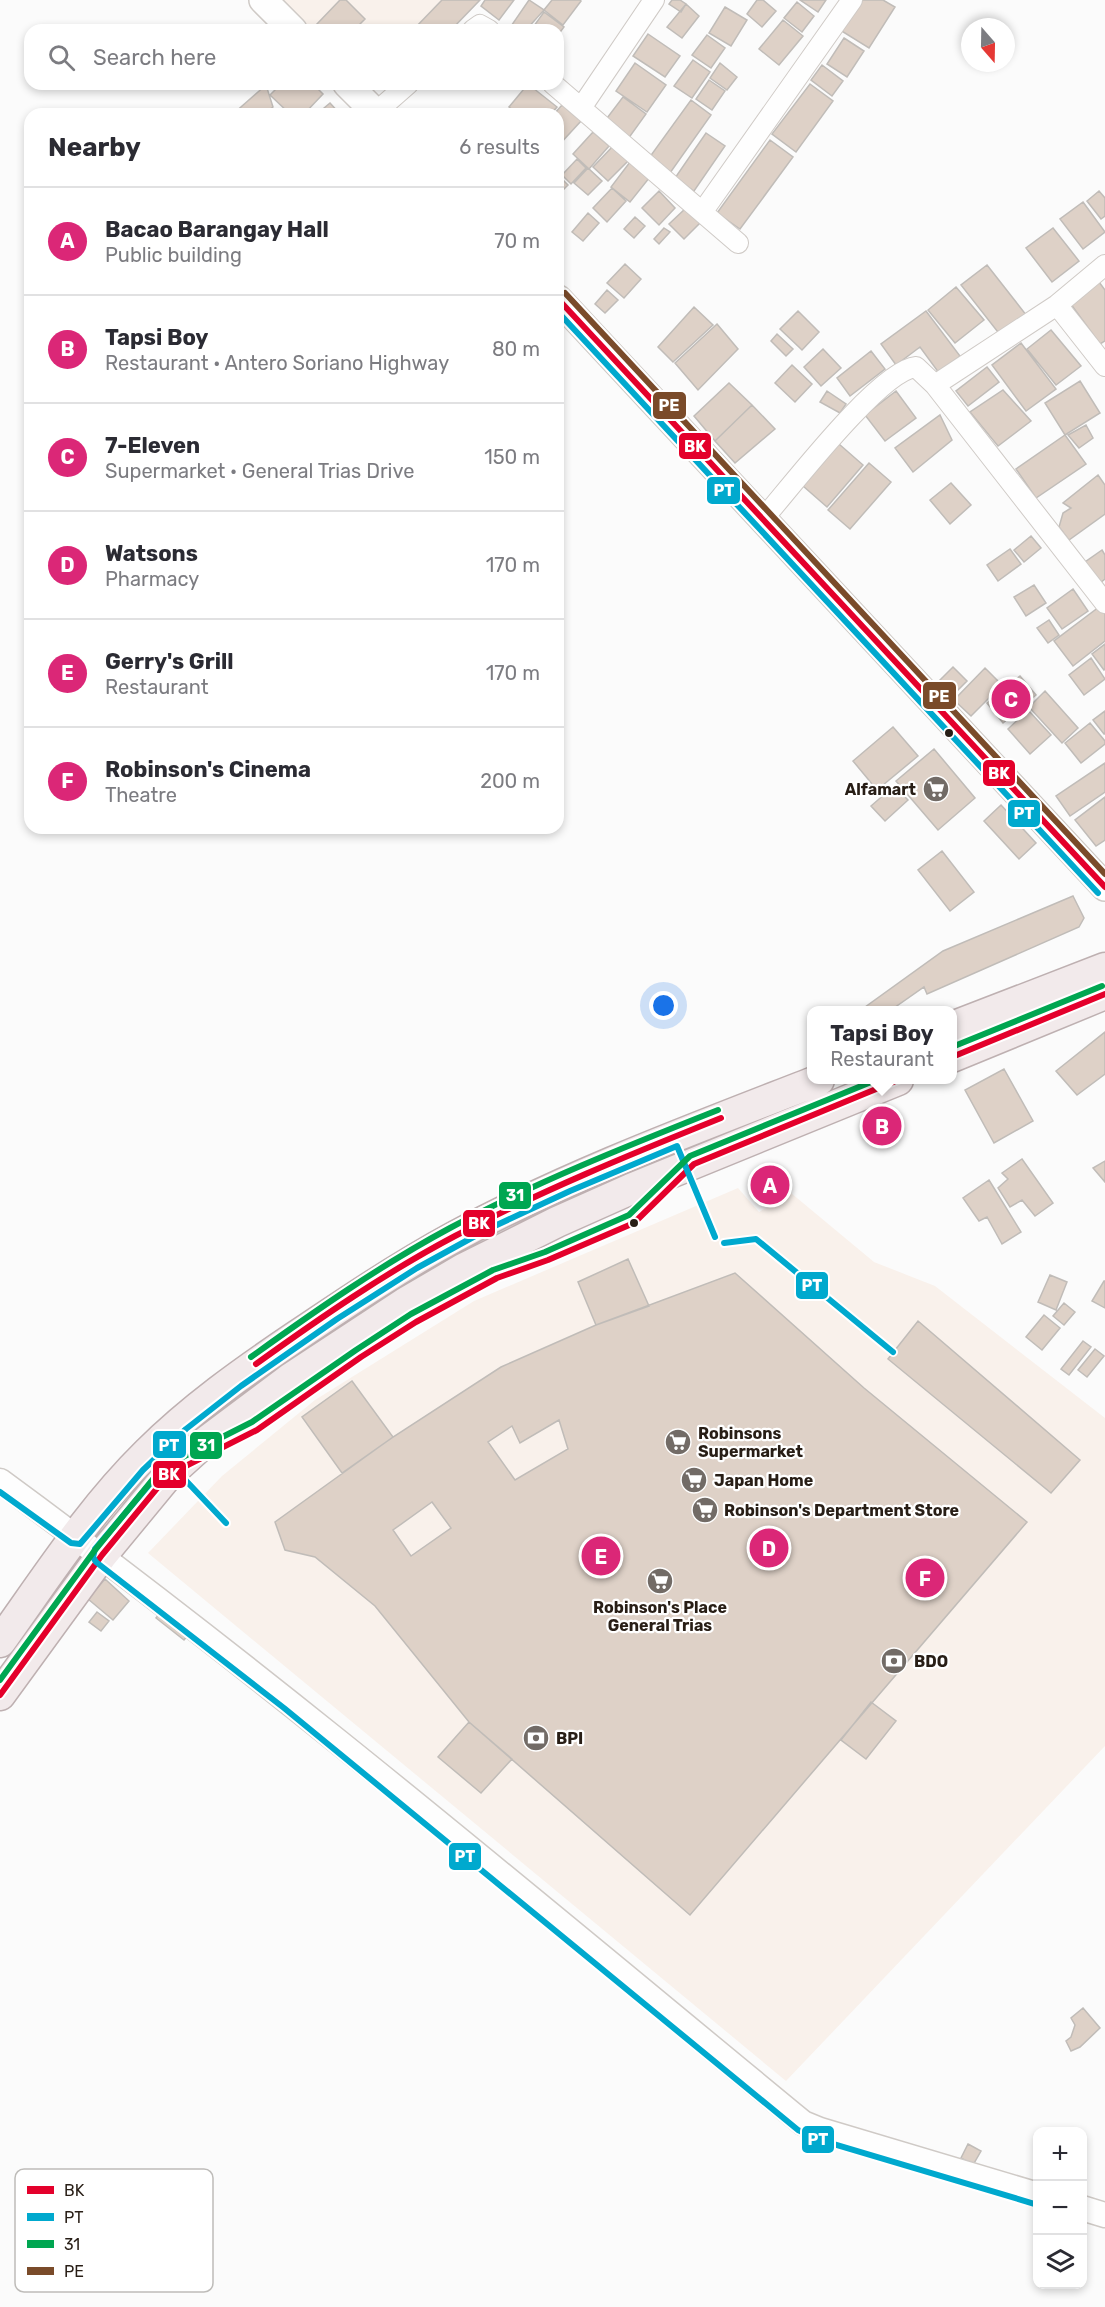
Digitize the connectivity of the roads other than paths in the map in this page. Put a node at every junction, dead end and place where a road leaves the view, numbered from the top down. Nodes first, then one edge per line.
1 (263, 0) edge
2 (654, 0) edge
3 (852, 0) edge
4 (287, 24) edge
5 (353, 90) edge
6 (401, 90) edge
7 (560, 90) edge
8 (371, 108) edge
9 (382, 108) edge
10 (581, 108) junction
11 (703, 212) junction
12 (738, 243) dead end
13 (1105, 265) edge
14 (564, 305) edge
15 (1057, 305) junction
16 (1105, 366) edge
17 (935, 385) junction
18 (763, 519) junction
19 (1105, 603) edge
20 (1105, 887) edge
21 (1105, 968) edge
22 (1105, 994) edge
23 (957, 1025) edge
24 (957, 1055) edge
25 (809, 1084) edge
26 (888, 1084) edge
27 (0, 1481) edge
28 (76, 1536) junction
29 (102, 1555) junction
30 (0, 1642) edge
31 (0, 1695) edge
32 (1033, 2194) edge
33 (1087, 2209) edge
34 (1105, 2215) edge

1 - 4 main road
2 - 10 street
3 - 11 street
5 - 8 main road
6 - 9 street
7 - 10 street
10 - 11 street
11 - 12 street
13 - 15 street
14 - 18 main road
15 - 16 street
15 - 17 street
17 - 18 street
17 - 19 street
18 - 20 main road
21 - 23 main road
22 - 24 main road
25 - 28 main road
26 - 29 main road
27 - 28 street
28 - 29 street
28 - 30 main road
29 - 31 main road
29 - 32 street
33 - 34 street

